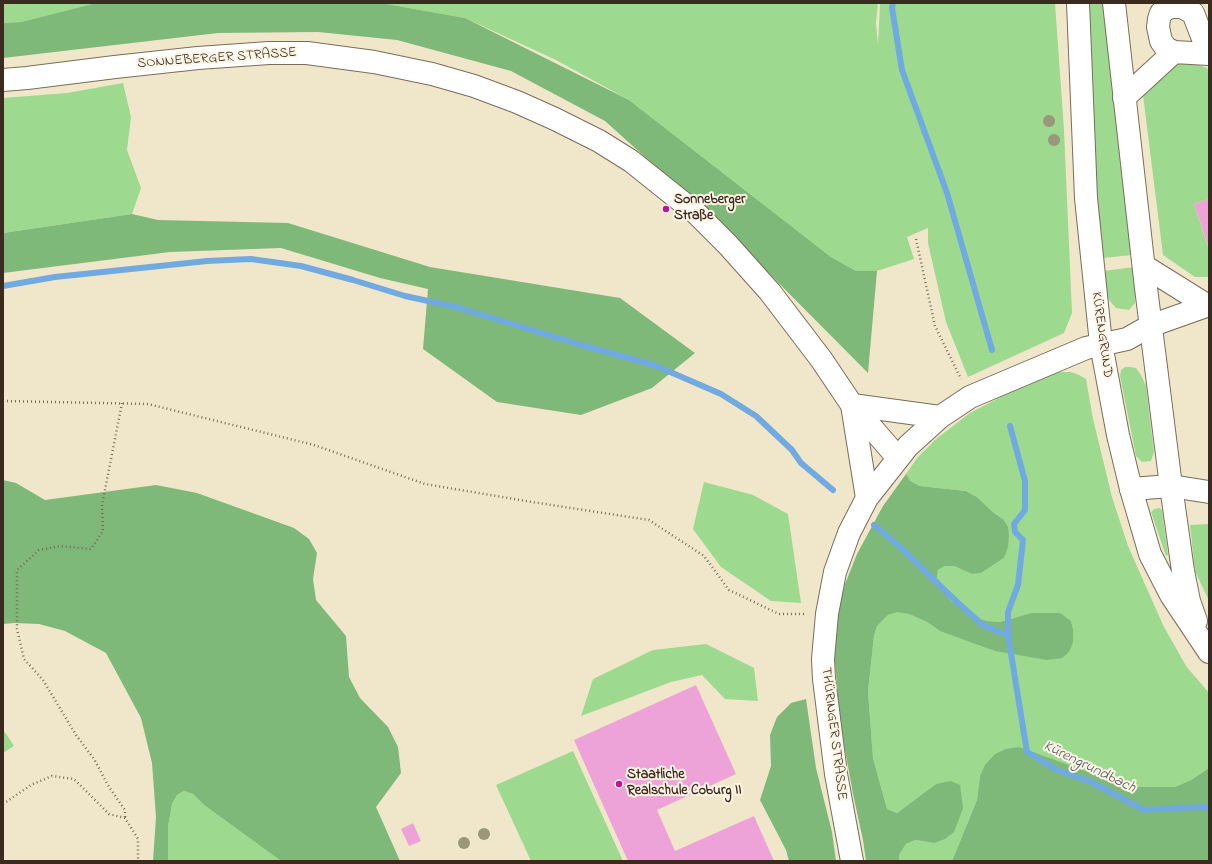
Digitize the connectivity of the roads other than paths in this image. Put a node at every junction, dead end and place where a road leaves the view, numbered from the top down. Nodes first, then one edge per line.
1 (1078, 3) edge
2 (1114, 3) edge
3 (1191, 8) edge
4 (1174, 52) junction
5 (1209, 54) edge
6 (3, 80) edge
7 (1124, 98) junction
8 (1144, 266) junction
9 (1208, 306) edge
10 (1150, 326) junction
11 (1101, 344) junction
12 (852, 405) junction
13 (940, 417) junction
14 (903, 452) junction
15 (1170, 486) junction
16 (1131, 489) junction
17 (1209, 492) edge
18 (867, 498) junction
19 (1207, 649) edge
20 (852, 861) edge

1 - 11 street, KÜRENGRUND
2 - 7 street, KÜRENGRUND
3 - 4 street
3 - 5 street
4 - 5 street
4 - 7 street
6 - 12 street, SONNEBERGER STRASSE
7 - 8 street, KÜRENGRUND
8 - 9 street
8 - 10 street, KÜRENGRUND
9 - 10 street, THÜRINGER STRASSE
10 - 11 street, THÜRINGER STRASSE
10 - 15 street, KÜRENGRUND
11 - 13 street, THÜRINGER STRASSE
11 - 16 street, KÜRENGRUND
12 - 13 street
12 - 14 street, SONNEBERGER STRASSE
12 - 18 street, SONNEBERGER STRASSE
13 - 14 street, THÜRINGER STRASSE
14 - 18 street, THÜRINGER STRASSE
15 - 16 street
15 - 17 street
15 - 19 street, KÜRENGRUND
16 - 19 street, KÜRENGRUND
18 - 20 street, THÜRINGER STRASSE

